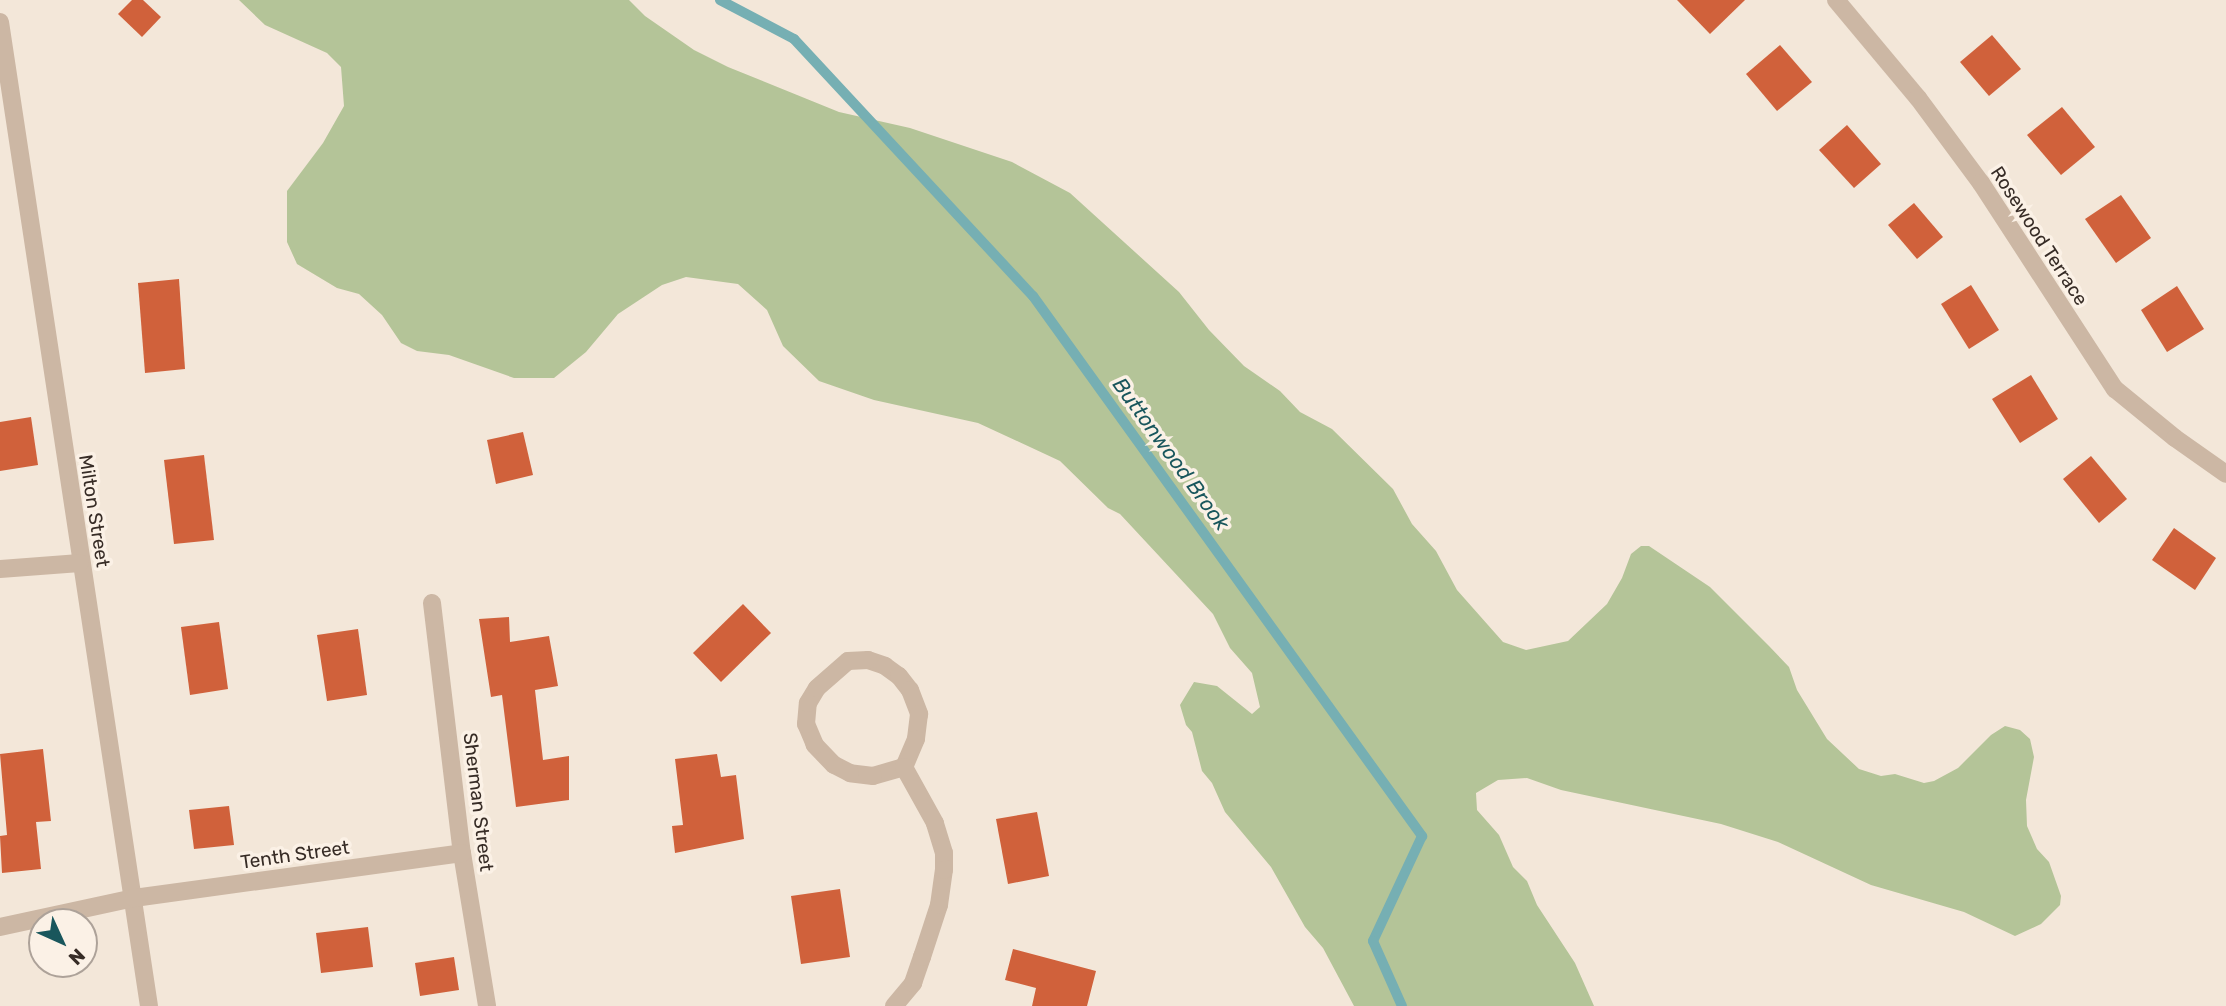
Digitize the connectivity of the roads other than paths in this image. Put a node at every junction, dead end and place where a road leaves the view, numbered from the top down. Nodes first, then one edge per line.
1 (1836, 0) edge
2 (0, 22) edge
3 (2226, 474) edge
4 (80, 563) junction
5 (0, 569) edge
6 (432, 603) dead end
7 (904, 767) junction
8 (462, 853) junction
9 (135, 898) junction
10 (0, 927) edge
11 (149, 1006) edge
12 (487, 1006) edge
13 (894, 1006) edge

1 - 3 street, Rosewood Terrace
2 - 4 street, Milton Street
4 - 5 street
4 - 9 street, Milton Street
6 - 8 street, Sherman Street
7 - 7 street
7 - 13 street
8 - 9 street, Tenth Street
8 - 12 street, Sherman Street
9 - 10 street, Tenth Street
9 - 11 street, Milton Street

